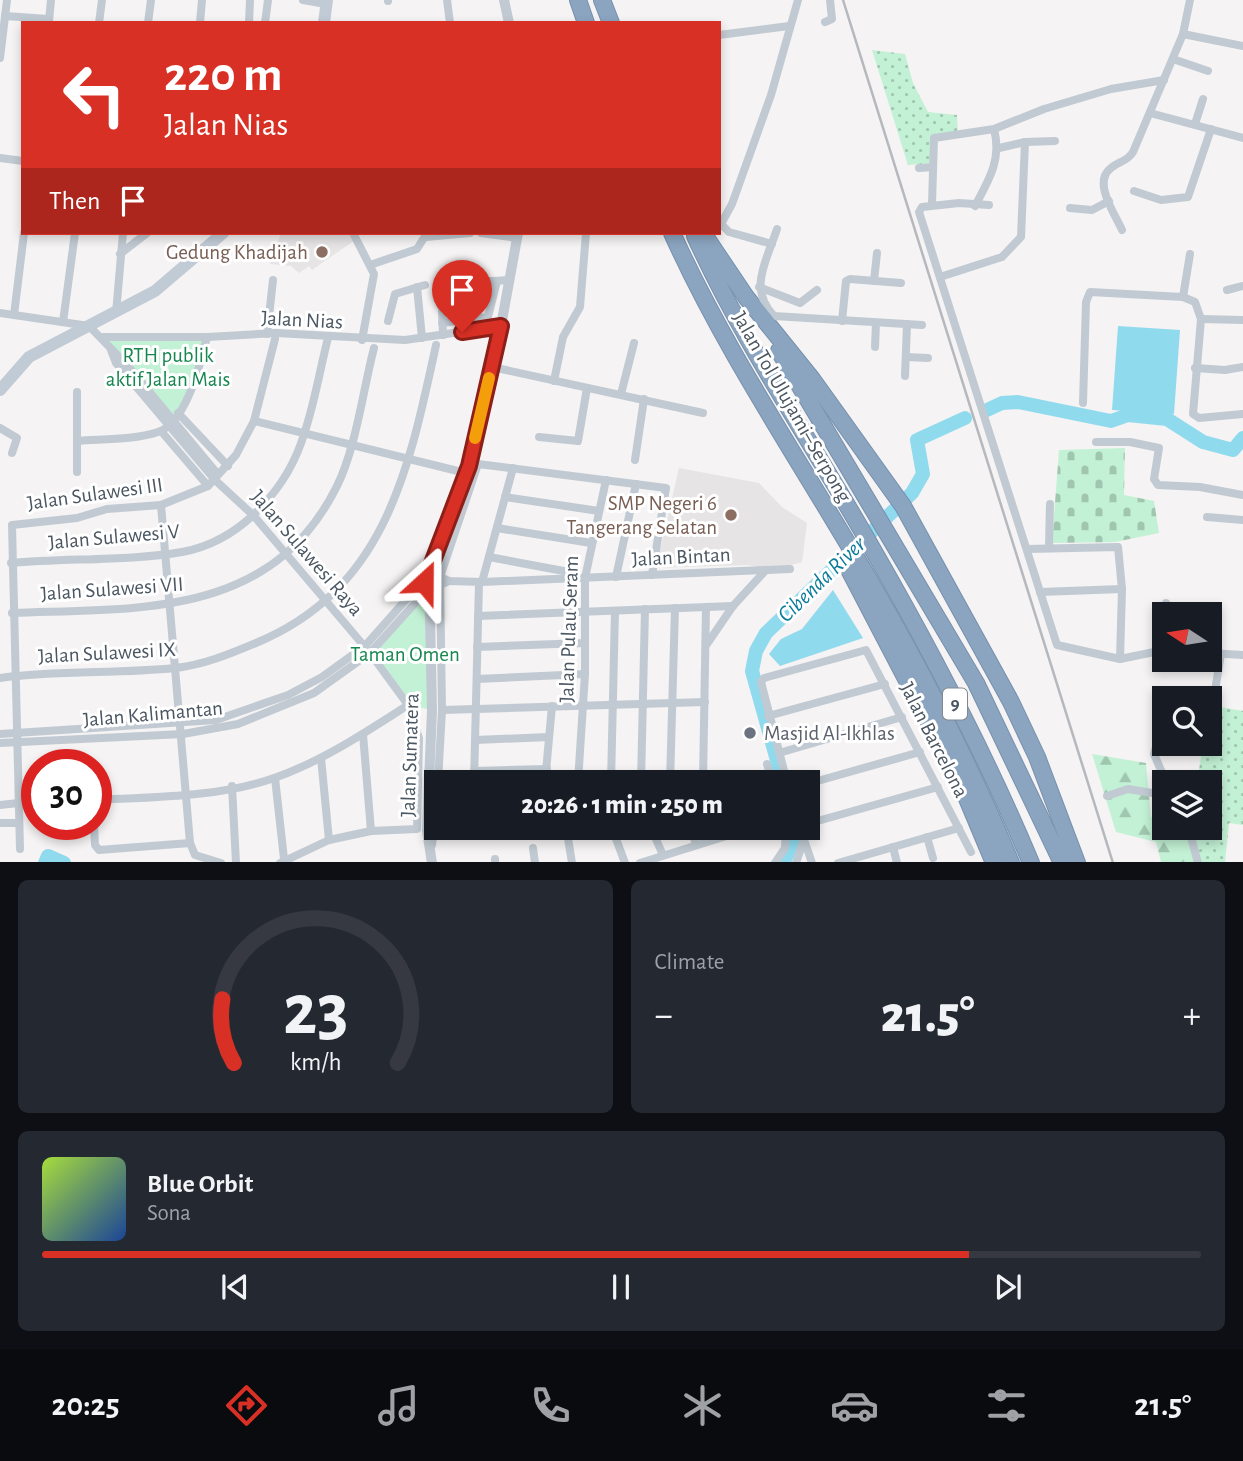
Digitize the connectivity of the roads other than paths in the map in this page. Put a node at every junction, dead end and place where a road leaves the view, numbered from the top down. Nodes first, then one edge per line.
1 (7, 0) edge
2 (51, 0) edge
3 (102, 0) edge
4 (151, 0) edge
5 (202, 0) edge
6 (250, 0) edge
7 (268, 0) edge
8 (303, 0) edge
9 (447, 0) edge
10 (504, 0) edge
11 (578, 0) edge
12 (600, 0) edge
13 (798, 0) edge
14 (830, 0) edge
15 (1190, 0) edge
16 (327, 2) edge
17 (5, 16) junction
18 (49, 21) edge
19 (99, 21) edge
20 (148, 21) edge
21 (200, 21) edge
22 (249, 21) edge
23 (265, 21) edge
24 (324, 21) edge
25 (450, 21) edge
26 (509, 21) edge
27 (585, 21) edge
28 (604, 21) edge
29 (610, 21) edge
30 (825, 22) dead end
31 (789, 26) junction
32 (1183, 34) junction
33 (721, 35) edge
34 (1243, 46) edge
35 (0, 58) edge
36 (1173, 59) junction
37 (1208, 71) dead end
38 (1164, 80) junction
39 (1203, 99) dead end
40 (1150, 113) junction
41 (1195, 124) junction
42 (994, 129) junction
43 (1211, 129) junction
44 (1243, 138) edge
45 (1055, 141) dead end
46 (1025, 142) junction
47 (999, 148) junction
48 (0, 158) edge
49 (21, 161) edge
50 (933, 167) junction
51 (919, 168) dead end
52 (1134, 191) dead end
53 (1109, 201) junction
54 (932, 204) junction
55 (989, 205) dead end
56 (975, 206) junction
57 (1070, 208) dead end
58 (777, 229) dead end
59 (1122, 230) dead end
60 (24, 235) edge
61 (75, 235) edge
62 (122, 235) edge
63 (144, 235) edge
64 (221, 235) edge
65 (354, 235) edge
66 (427, 235) edge
67 (518, 235) edge
68 (586, 235) edge
69 (673, 235) edge
70 (694, 235) edge
71 (706, 235) edge
72 (772, 244) junction
73 (877, 253) dead end
74 (120, 254) junction
75 (1190, 254) dead end
76 (370, 265) junction
77 (940, 277) junction
78 (273, 280) dead end
79 (510, 280) junction
80 (497, 281) junction
81 (874, 281) junction
82 (901, 283) dead end
83 (1243, 286) edge
84 (817, 290) dead end
85 (1227, 290) dead end
86 (753, 292) junction
87 (1183, 297) junction
88 (0, 313) edge
89 (116, 314) junction
90 (14, 315) junction
91 (1201, 320) junction
92 (1243, 320) edge
93 (388, 321) dead end
94 (842, 321) junction
95 (64, 322) junction
96 (442, 323) junction
97 (876, 323) junction
98 (907, 324) junction
99 (922, 325) dead end
100 (89, 326) junction
101 (501, 326) junction
102 (443, 335) junction
103 (271, 336) junction
104 (101, 337) junction
105 (207, 337) junction
106 (328, 338) junction
107 (422, 338) junction
108 (362, 340) junction
109 (634, 343) dead end
110 (436, 345) dead end
111 (874, 347) dead end
112 (374, 348) dead end
113 (906, 357) junction
114 (928, 358) dead end
115 (492, 367) junction
116 (1243, 367) edge
117 (1195, 368) junction
118 (905, 376) dead end
119 (554, 381) junction
120 (587, 388) junction
121 (0, 390) edge
122 (77, 392) dead end
123 (621, 394) junction
124 (645, 399) junction
125 (1083, 403) dead end
126 (703, 413) dead end
127 (1243, 414) edge
128 (254, 421) junction
129 (170, 422) junction
130 (0, 428) edge
131 (305, 433) junction
132 (539, 436) dead end
133 (77, 441) junction
134 (1096, 442) dead end
135 (350, 444) junction
136 (12, 453) dead end
137 (411, 458) junction
138 (635, 460) dead end
139 (228, 466) junction
140 (471, 466) junction
141 (513, 468) junction
142 (77, 472) dead end
143 (606, 480) junction
144 (216, 481) junction
145 (636, 484) junction
146 (1243, 495) edge
147 (505, 497) junction
148 (1050, 504) dead end
149 (161, 505) junction
150 (599, 511) junction
151 (254, 516) junction
152 (1207, 517) dead end
153 (1243, 520) edge
154 (831, 525) junction
155 (497, 528) junction
156 (591, 543) junction
157 (1049, 547) junction
158 (1028, 549) junction
159 (167, 552) junction
160 (287, 554) junction
161 (489, 557) junction
162 (11, 563) junction
163 (790, 569) dead end
164 (766, 570) junction
165 (652, 575) junction
166 (615, 577) junction
167 (574, 578) junction
168 (584, 578) junction
169 (480, 582) junction
170 (435, 583) junction
171 (1122, 589) junction
172 (1040, 592) junction
173 (326, 600) junction
174 (171, 605) junction
175 (733, 606) junction
176 (0, 607) edge
177 (706, 607) junction
178 (675, 608) junction
179 (645, 609) junction
180 (12, 610) junction
181 (615, 611) junction
182 (584, 612) junction
183 (478, 616) junction
184 (585, 643) junction
185 (705, 646) junction
186 (477, 647) junction
187 (368, 649) junction
188 (1152, 652) edge
189 (1222, 654) edge
190 (1243, 655) edge
191 (1121, 659) junction
192 (177, 668) junction
193 (585, 674) junction
194 (14, 676) junction
195 (0, 678) edge
196 (477, 679) junction
197 (885, 684) junction
198 (705, 702) junction
199 (674, 703) junction
200 (615, 704) junction
201 (645, 704) junction
202 (408, 705) junction
203 (583, 705) junction
204 (552, 706) junction
205 (476, 709) junction
206 (442, 710) junction
207 (768, 716) junction
208 (902, 718) junction
209 (182, 723) junction
210 (0, 734) edge
211 (183, 734) junction
212 (363, 734) junction
213 (17, 736) junction
214 (549, 737) junction
215 (475, 740) junction
216 (0, 743) edge
217 (920, 752) junction
218 (779, 753) junction
219 (321, 758) junction
220 (767, 764) dead end
221 (547, 769) joint
222 (432, 770) edge
223 (439, 770) edge
224 (475, 770) edge
225 (511, 770) edge
226 (579, 770) edge
227 (612, 770) edge
228 (642, 770) edge
229 (671, 770) edge
230 (704, 770) edge
231 (769, 770) edge
232 (784, 770) edge
233 (275, 778) junction
234 (820, 781) edge
235 (232, 786) junction
236 (938, 787) junction
237 (1152, 793) edge
238 (187, 795) junction
239 (1107, 796) dead end
240 (112, 799) edge
241 (19, 802) junction
242 (0, 805) edge
243 (820, 820) edge
244 (0, 823) edge
245 (19, 823) junction
246 (959, 828) junction
247 (371, 831) junction
248 (927, 837) junction
249 (95, 840) edge
250 (329, 840) junction
251 (432, 840) edge
252 (568, 840) edge
253 (616, 840) edge
254 (657, 840) edge
255 (694, 840) edge
256 (709, 840) edge
257 (787, 840) edge
258 (803, 840) edge
259 (805, 840) edge
260 (1192, 840) edge
261 (696, 844) junction
262 (191, 847) junction
263 (893, 847) junction
264 (533, 848) dead end
265 (20, 849) dead end
266 (971, 852) dead end
267 (663, 855) junction
268 (933, 858) dead end
269 (858, 860) edge
270 (282, 861) edge
271 (219, 862) edge
272 (236, 862) edge
273 (432, 862) edge
274 (535, 862) edge
275 (572, 862) edge
276 (625, 862) edge
277 (643, 862) edge
278 (776, 862) edge
279 (796, 862) edge
280 (812, 862) edge
281 (897, 862) edge
282 (994, 862) edge
283 (1011, 862) edge
284 (1031, 862) edge
285 (1062, 862) edge
286 (1077, 862) edge
287 (1198, 862) edge

1 - 17 street
2 - 18 street
3 - 19 street
4 - 20 street
5 - 21 street
6 - 22 street
7 - 23 street
8 - 16 street
9 - 25 street
10 - 26 street
11 - 27 highway
12 - 28 highway
12 - 29 highway
13 - 31 street
14 - 30 street
15 - 32 street
16 - 24 main road
17 - 18 street
17 - 35 street
31 - 33 street
31 - 72 street
32 - 34 street
32 - 36 street
36 - 37 street
36 - 38 street
38 - 40 street
38 - 42 street
39 - 41 street
40 - 41 street
40 - 53 street
41 - 43 street
42 - 47 street
42 - 50 street
43 - 44 street
43 - 52 street
45 - 46 street
46 - 47 street
46 - 77 street
47 - 56 street
48 - 49 street
50 - 51 street
50 - 54 street
53 - 57 street
53 - 59 street
54 - 56 street
54 - 77 street
55 - 56 street
58 - 72 street
60 - 90 street
61 - 95 street
62 - 74 street
63 - 74 street
64 - 89 main road
65 - 76 street
66 - 76 street
67 - 79 street, Jalan Sumatera
68 - 119 street
69 - 154 highway, Jalan Tol Ulujami–Serpong / 9
70 - 284 highway, Jalan Tol Ulujami–Serpong / 9
71 - 86 highway
72 - 86 street
73 - 81 street
74 - 89 street
75 - 87 street
76 - 108 street
77 - 158 street
78 - 103 street
79 - 80 street
79 - 101 street, Jalan Sumatera
80 - 96 street
80 - 96 street
81 - 82 street
81 - 94 street
83 - 85 street
84 - 86 street
86 - 94 street
86 - 285 highway
86 - 286 highway
87 - 91 street
87 - 125 street
88 - 90 street
89 - 100 main road
90 - 95 street
91 - 92 street
91 - 117 street
93 - 107 street
94 - 97 street
95 - 100 street
96 - 102 street
97 - 98 street
97 - 111 street
98 - 99 street
98 - 113 street
100 - 104 street
100 - 121 main road
101 - 102 street, Jalan Nias
101 - 115 street, Jalan Sumatera
102 - 107 street, Jalan Nias
103 - 105 street, Jalan Nias
103 - 106 street, Jalan Nias
103 - 128 street
104 - 105 street, Jalan Nias
104 - 129 street
105 - 129 street
106 - 108 street, Jalan Nias
106 - 131 street
107 - 108 street, Jalan Nias
109 - 123 street
110 - 137 street, Jalan Sulawesi IX
112 - 135 street, Jalan Sulawesi VII
113 - 114 street
113 - 118 street
115 - 119 street
115 - 140 street, Jalan Sumatera
116 - 117 street
117 - 127 street
119 - 120 street
120 - 123 street
120 - 132 street
122 - 133 street
123 - 124 street
124 - 126 street
124 - 138 street
128 - 131 street
128 - 139 street
129 - 133 street
129 - 139 street
129 - 144 street
129 - 144 street
130 - 136 street
131 - 135 street
131 - 151 street
133 - 142 street
134 - 146 street
135 - 137 street
135 - 160 street, Jalan Sulawesi VII
137 - 140 street
137 - 173 street, Jalan Sulawesi IX
139 - 144 street
140 - 141 street
140 - 170 street, Jalan Sumatera
141 - 143 street
141 - 147 street
143 - 145 street
143 - 150 street, Jalan Pulau Seram
144 - 149 street, Jalan Sulawesi III
144 - 151 street, Jalan Sulawesi Raya
145 - 165 street
145 - 166 street
147 - 150 street
147 - 155 street
148 - 157 street
149 - 159 street
149 - 162 street, Jalan Sulawesi III
150 - 156 street, Jalan Pulau Seram
151 - 159 street, Jalan Sulawesi V
151 - 160 street, Jalan Sulawesi Raya
152 - 153 street
154 - 282 highway
154 - 283 highway, Jalan Tol Ulujami–Serpong / 9
155 - 156 street
155 - 161 street
156 - 168 street, Jalan Pulau Seram
157 - 158 street
157 - 171 street
158 - 172 street
159 - 162 street, Jalan Sulawesi V
159 - 174 street
160 - 173 street, Jalan Sulawesi Raya
160 - 174 street, Jalan Sulawesi VII
161 - 167 street, Jalan Bintan
161 - 169 street
162 - 180 street
163 - 164 street, Jalan Bintan
164 - 165 street, Jalan Bintan
164 - 175 street
165 - 166 street, Jalan Bintan
166 - 168 street, Jalan Bintan
167 - 168 street, Jalan Bintan
167 - 169 street, Jalan Bintan
168 - 182 street, Jalan Pulau Seram
169 - 170 street, Jalan Bintan
169 - 183 street
170 - 187 street, Jalan Kalimantan
170 - 206 street, Jalan Sumatera
170 - 222 street, Jalan Sumatera
171 - 172 street
171 - 191 street
172 - 191 street
173 - 187 street, Jalan Sulawesi Raya
173 - 192 street, Jalan Sulawesi IX
174 - 180 street, Jalan Sulawesi VII
174 - 192 street
175 - 177 street
175 - 185 street
176 - 180 street, Jalan Sulawesi VII
177 - 178 street
177 - 185 street
178 - 179 street
178 - 199 street
179 - 181 street
179 - 201 street
180 - 194 street
181 - 182 street
181 - 200 street
182 - 183 street
182 - 184 street, Jalan Pulau Seram
183 - 186 street
184 - 186 street
184 - 193 street, Jalan Pulau Seram
185 - 198 street
186 - 196 street
187 - 202 street, Jalan Sulawesi Raya
187 - 209 street, Jalan Kalimantan
187 - 211 street, Jalan Kalimantan
188 - 191 street
189 - 190 street
192 - 194 street, Jalan Sulawesi IX
192 - 209 street
193 - 196 street
193 - 203 street, Jalan Pulau Seram
194 - 195 street, Jalan Sulawesi IX
194 - 213 street
196 - 205 street
197 - 207 street
197 - 207 street, Jalan Barcelona
197 - 208 street, Jalan Barcelona
198 - 199 street
198 - 230 street
199 - 201 street
199 - 229 street
200 - 201 street
200 - 203 street
200 - 227 street
201 - 228 street
202 - 212 street
202 - 247 street, Jalan Sulawesi Raya
203 - 204 street
203 - 226 street, Jalan Pulau Seram
204 - 205 street
204 - 214 street
205 - 206 street
205 - 215 street
206 - 223 street, Jalan Sumatera
207 - 218 street
208 - 217 street, Jalan Barcelona
208 - 218 street
209 - 211 street
209 - 213 street, Jalan Kalimantan
210 - 213 street, Jalan Kalimantan
211 - 213 street, Jalan Kalimantan
211 - 238 street
212 - 219 street
212 - 247 street
213 - 216 street, Jalan Kalimantan
213 - 241 street
214 - 215 street
214 - 221 street
215 - 224 street
217 - 234 street
217 - 236 street, Jalan Barcelona
218 - 232 street
219 - 233 street
219 - 250 street
220 - 231 street
221 - 225 street
233 - 235 street
233 - 270 street
235 - 238 street
235 - 272 street
236 - 243 street
236 - 246 street, Jalan Barcelona
237 - 239 street
238 - 240 street
238 - 262 street
241 - 242 street
241 - 245 street
244 - 245 street
245 - 265 street
246 - 248 street
246 - 266 street, Jalan Barcelona
247 - 250 street
248 - 263 street
248 - 268 street
249 - 262 street
250 - 270 street
251 - 273 street, Jalan Sumatera
252 - 275 street
253 - 276 street
254 - 267 street
255 - 261 street
256 - 261 street
257 - 278 street
258 - 279 street
259 - 280 street
260 - 287 street
261 - 267 street
262 - 271 street
263 - 269 street
263 - 281 street
264 - 274 street
267 - 277 street

